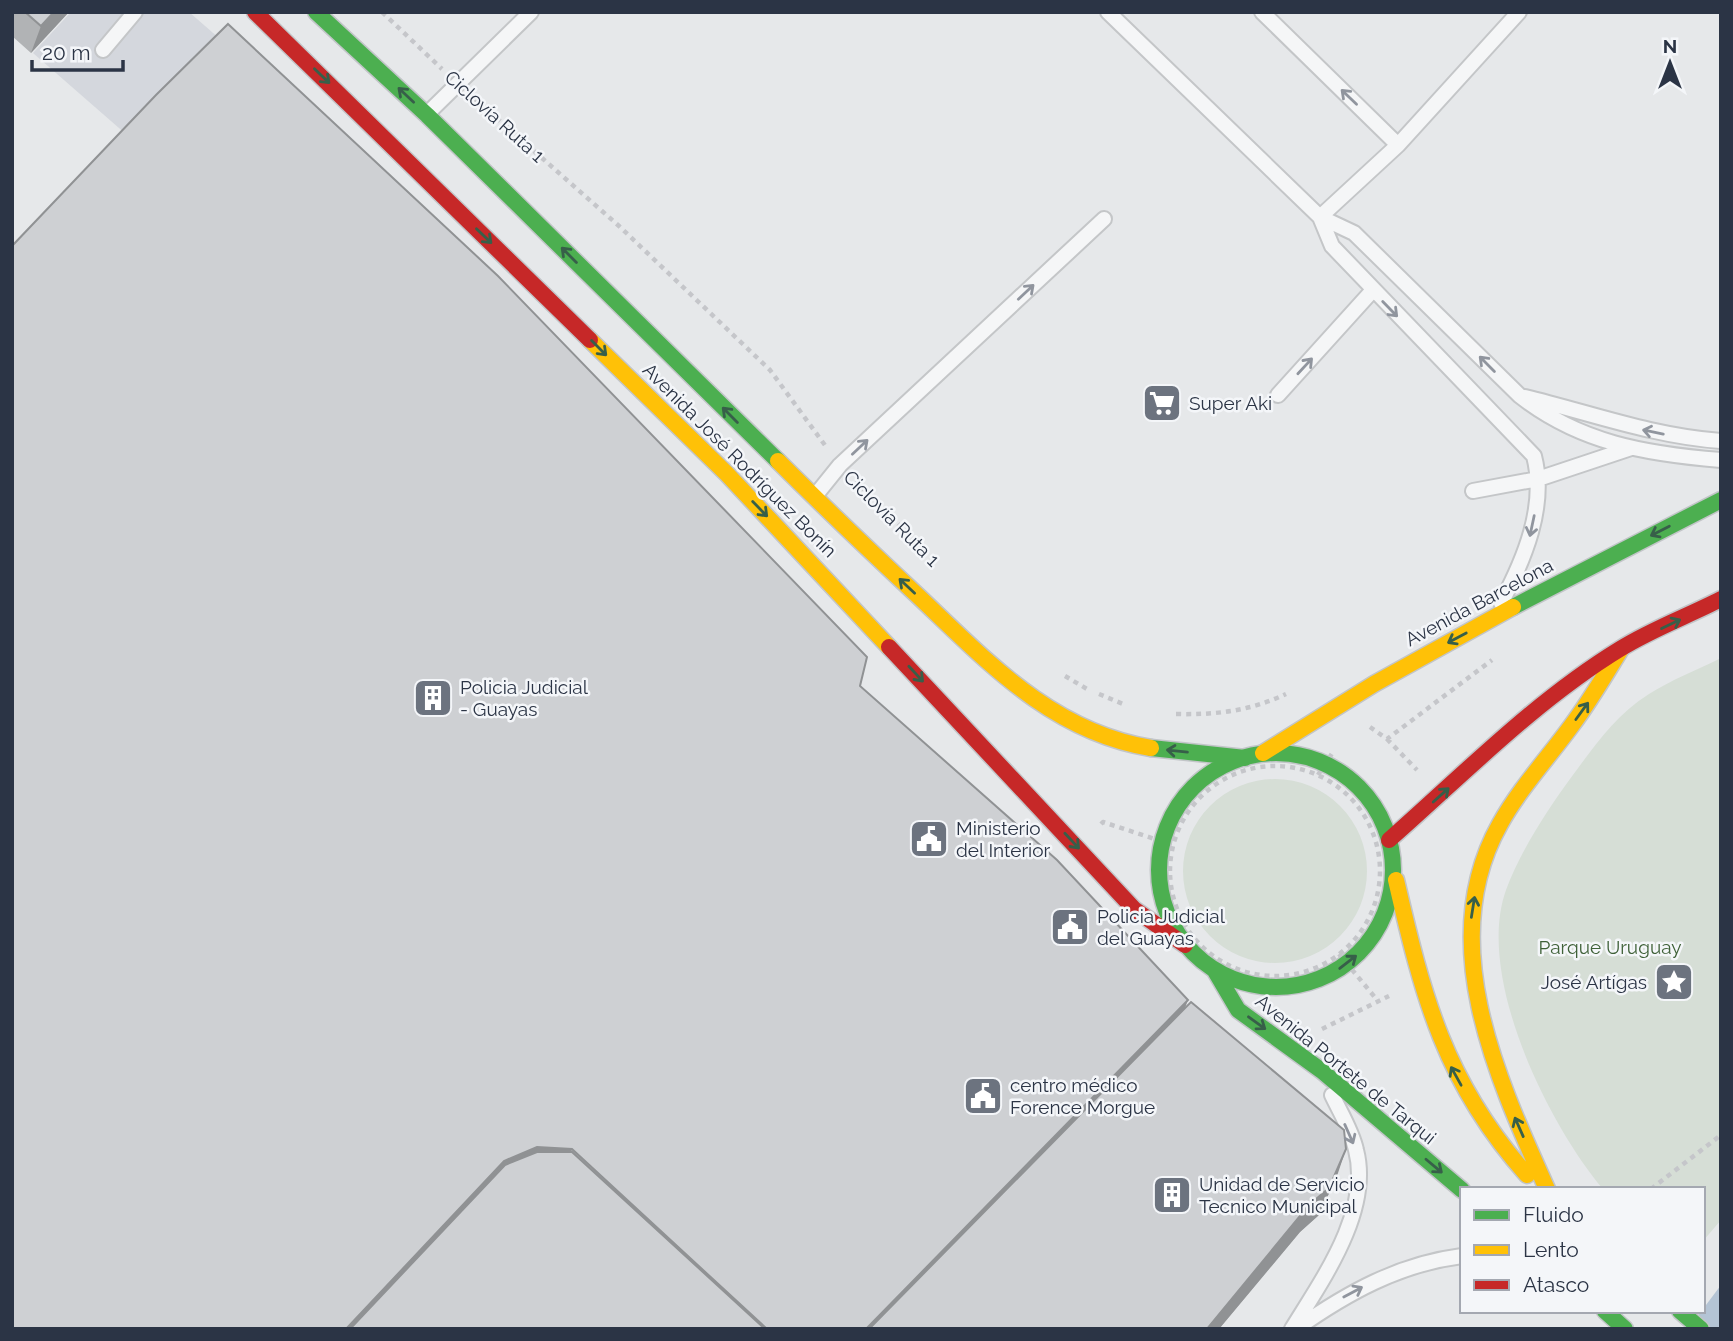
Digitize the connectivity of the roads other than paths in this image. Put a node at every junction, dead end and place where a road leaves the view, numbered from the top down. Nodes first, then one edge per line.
1 (135, 12) edge
2 (255, 12) edge
3 (316, 12) edge
4 (531, 12) edge
5 (1108, 12) edge
6 (1262, 12) edge
7 (1519, 12) edge
8 (103, 50) dead end
9 (427, 115) junction
10 (1398, 145) junction
11 (1320, 217) junction
12 (1104, 219) dead end
13 (1373, 290) junction
14 (1278, 395) dead end
15 (1520, 396) junction
16 (1721, 441) edge
17 (1632, 447) junction
18 (1721, 460) edge
19 (1538, 479) junction
20 (1473, 491) dead end
21 (814, 497) junction
22 (1721, 500) edge
23 (828, 580) junction
24 (813, 596) dead end
25 (1721, 599) edge
26 (1493, 618) junction
27 (1621, 649) junction
28 (1263, 752) junction
29 (1245, 758) junction
30 (1390, 840) junction
31 (1394, 871) junction
32 (1185, 946) junction
33 (1215, 971) junction
34 (1322, 1071) junction
35 (1539, 1187) edge
36 (1546, 1187) edge
37 (1460, 1188) edge
38 (1460, 1256) edge
39 (1607, 1313) edge
40 (1682, 1313) edge
41 (1294, 1329) edge
42 (1625, 1329) edge
43 (1701, 1329) edge

1 - 8 lane
2 -> 23 main road, Avenida José Rodríguez Bonín
9 -> 3 main road, Avenida José Rodríguez Bonín
4 - 9 lane
5 - 11 lane
10 -> 6 lane
7 - 10 lane
21 -> 9 main road, Avenida José Rodríguez Bonín
10 - 11 lane
11 - 13 lane
15 -> 11 lane
21 -> 12 lane
14 -> 13 lane
13 -> 19 lane
16 -> 15 lane
15 - 17 lane
17 - 18 lane
17 - 19 lane
19 - 20 lane
19 -> 26 lane
29 -> 21 main road, Avenida José Rodríguez Bonín
22 -> 26 main road, Avenida Barcelona
23 - 24 lane
23 -> 32 main road, Avenida José Rodríguez Bonín
27 -> 25 main road
26 -> 28 main road, Avenida Barcelona
30 -> 27 main road
36 -> 27 main road
28 - 29 main road
28 - 30 main road
29 - 32 main road
30 - 31 main road
33 -> 31 main road
35 -> 31 main road
32 - 33 main road
33 -> 34 main road, Avenida Portete de Tarqui
34 -> 37 main road, Avenida Portete de Tarqui
34 -> 41 lane
41 -> 38 lane
39 - 42 main road
40 - 43 main road

